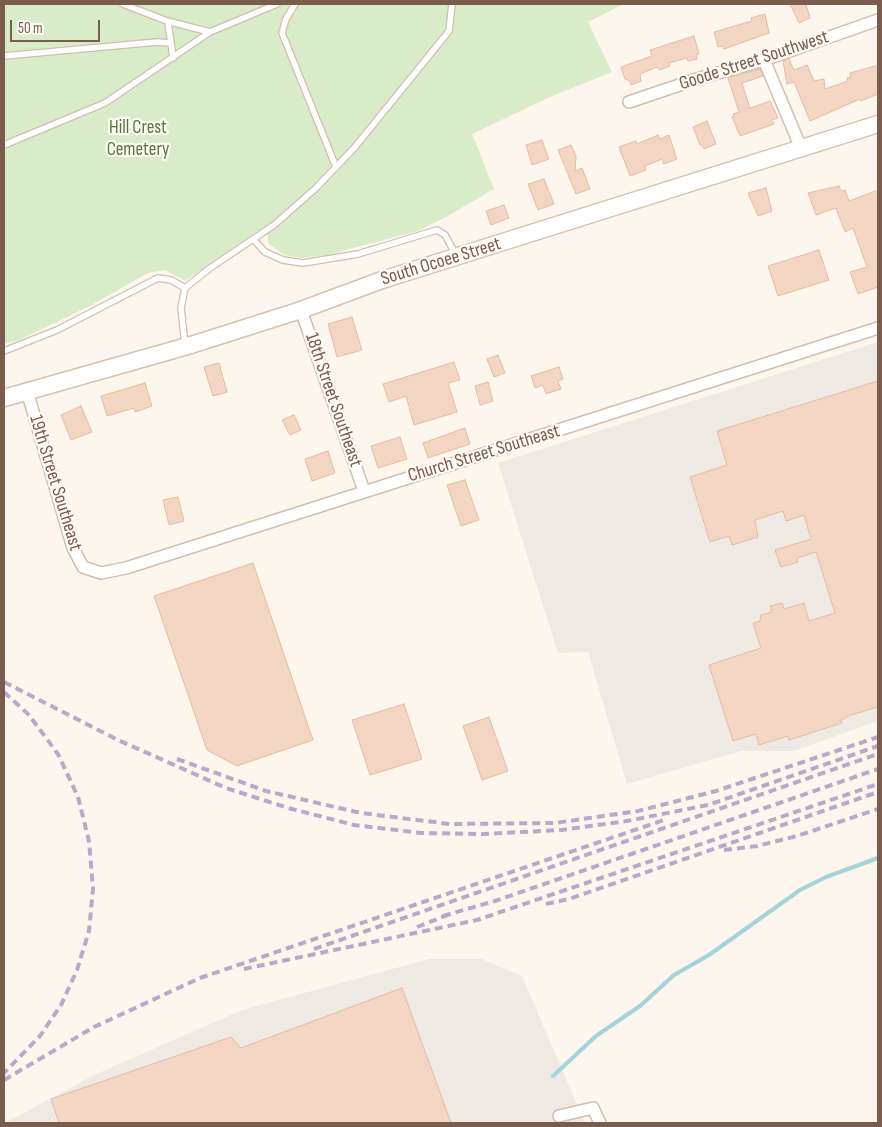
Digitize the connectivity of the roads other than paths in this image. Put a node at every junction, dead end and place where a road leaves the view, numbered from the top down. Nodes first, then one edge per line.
1 (123, 4) edge
2 (277, 4) edge
3 (295, 4) edge
4 (452, 4) edge
5 (878, 20) edge
6 (168, 22) junction
7 (210, 32) junction
8 (171, 43) junction
9 (4, 56) edge
10 (173, 58) junction
11 (764, 60) junction
12 (629, 102) dead end
13 (878, 124) edge
14 (4, 145) edge
15 (802, 148) junction
16 (336, 167) junction
17 (254, 240) junction
18 (456, 257) junction
19 (185, 288) junction
20 (301, 310) junction
21 (878, 328) edge
22 (185, 346) junction
23 (4, 351) edge
24 (26, 391) junction
25 (4, 398) edge
26 (364, 491) junction
27 (90, 570) joint
28 (558, 1116) dead end
29 (600, 1123) edge

1 - 6 lane
2 - 7 lane
3 - 16 lane
4 - 16 lane
5 - 11 street, Goode Street Southwest
6 - 7 lane
6 - 8 lane
7 - 10 lane
8 - 9 lane
8 - 10 lane
10 - 14 lane
11 - 12 street, Goode Street Southwest
11 - 15 street
13 - 15 street, South Ocoee Street
15 - 18 street, South Ocoee Street
16 - 17 lane
17 - 18 lane
17 - 19 lane
18 - 20 street, South Ocoee Street
19 - 22 lane
19 - 23 lane
20 - 22 street, South Ocoee Street
20 - 26 street, 18th Street Southeast
21 - 26 street, Church Street Southeast
22 - 24 street, South Ocoee Street
24 - 25 street, South Ocoee Street
24 - 27 street, 19th Street Southeast
26 - 27 street, Church Street Southeast
28 - 29 street

